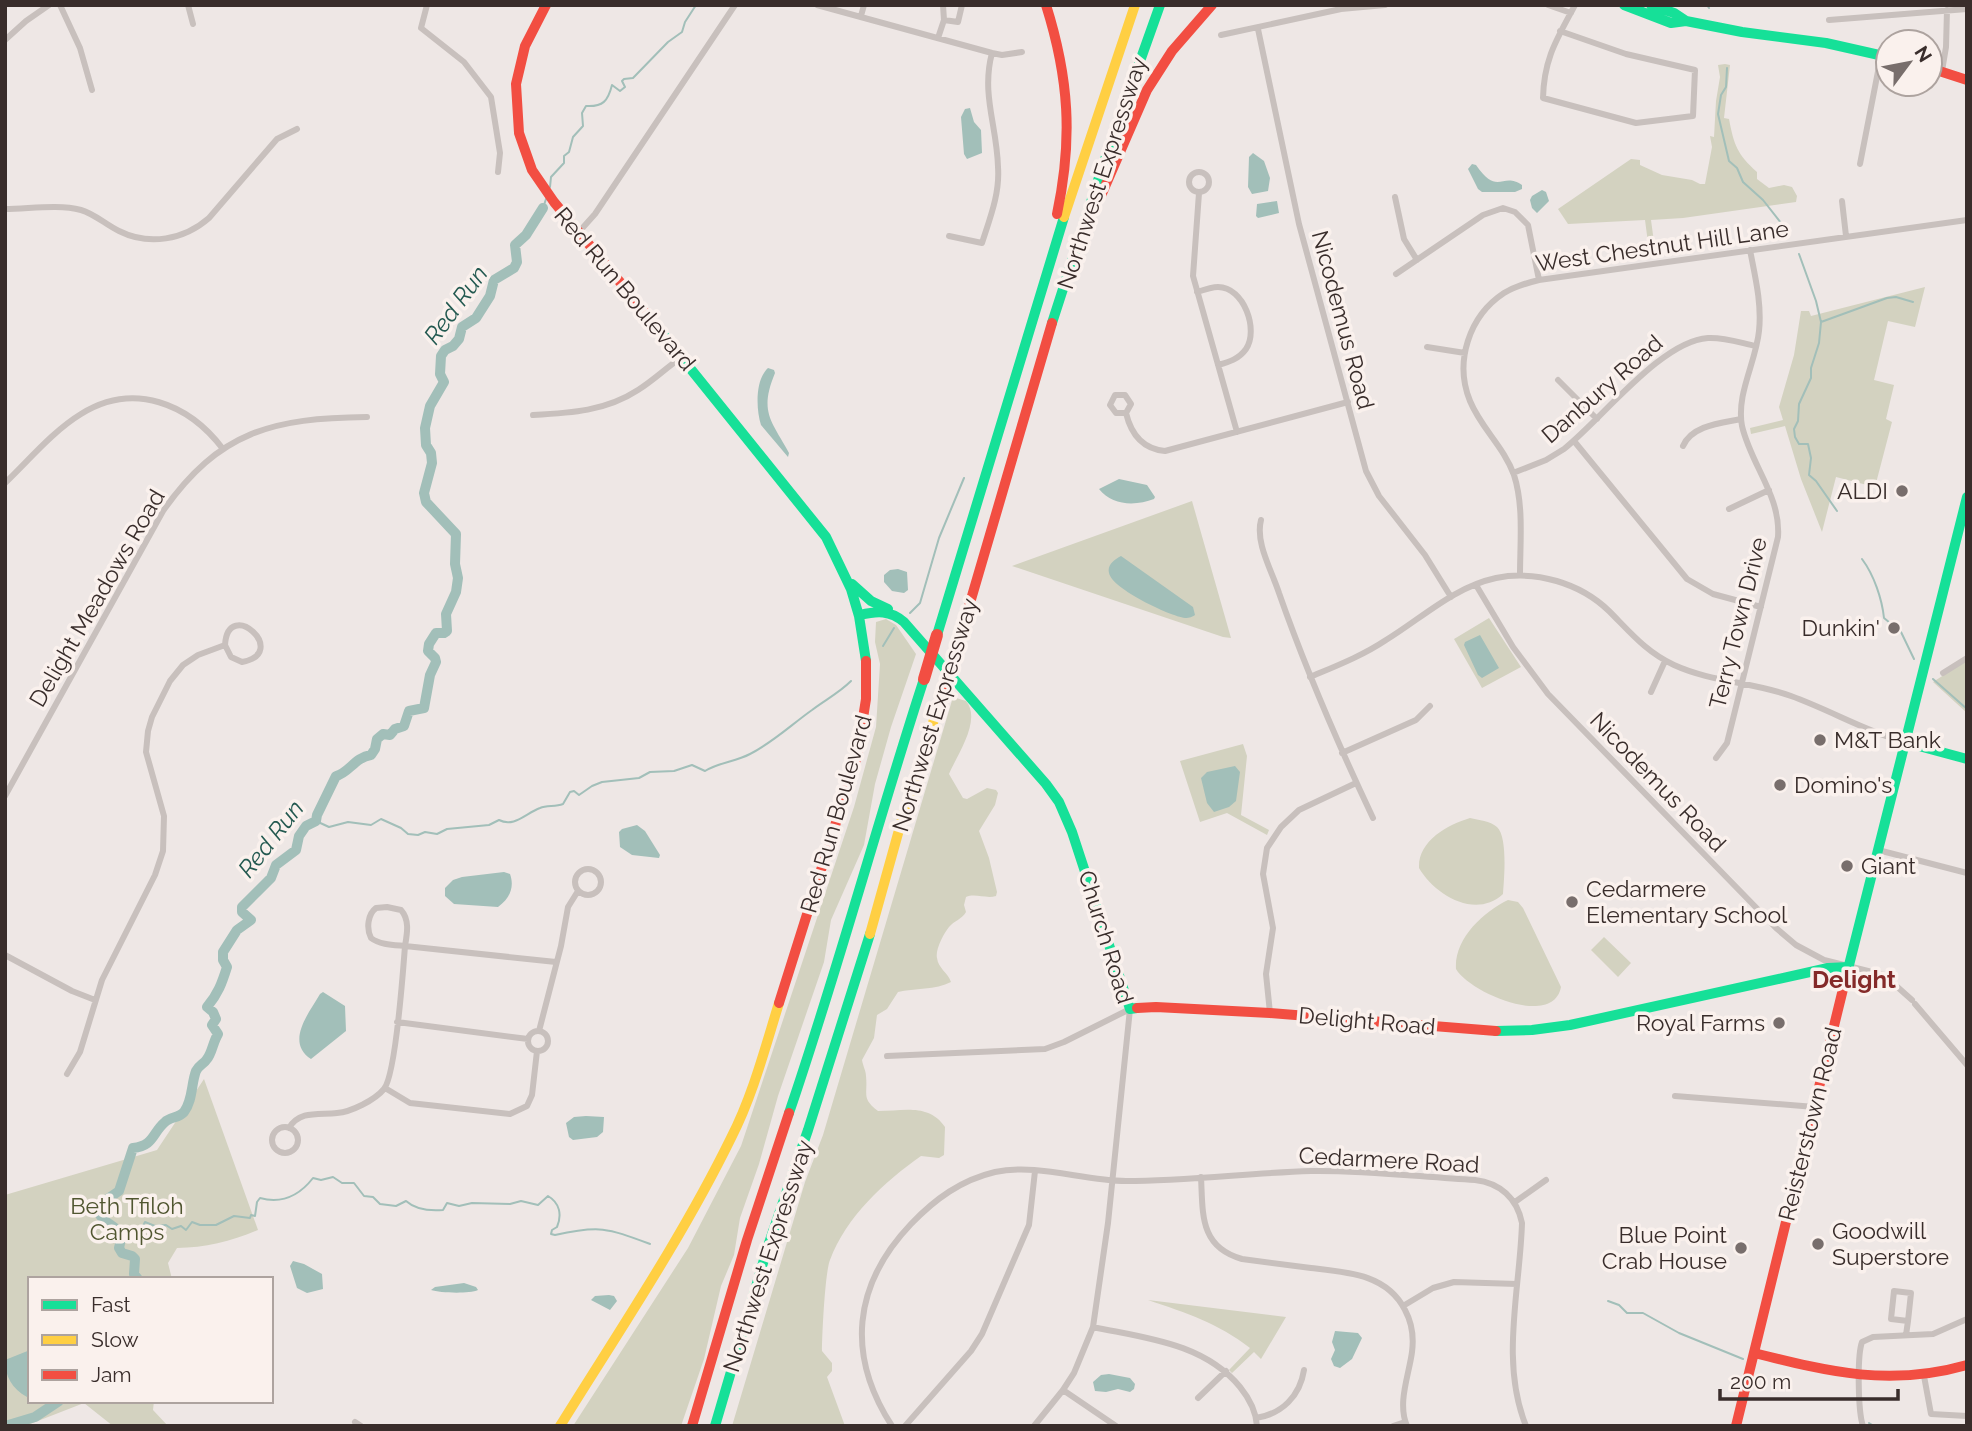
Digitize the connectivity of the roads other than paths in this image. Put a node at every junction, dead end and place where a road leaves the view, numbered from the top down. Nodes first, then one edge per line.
1 (49, 5) edge
2 (60, 5) edge
3 (188, 5) edge
4 (427, 5) edge
5 (735, 5) edge
6 (817, 5) edge
7 (864, 5) edge
8 (943, 5) edge
9 (962, 5) edge
10 (1046, 5) edge
11 (1136, 5) edge
12 (1160, 5) edge
13 (1212, 5) edge
14 (1385, 5) edge
15 (1548, 5) edge
16 (1575, 5) edge
17 (1624, 5) edge
18 (1651, 5) edge
19 (544, 7) edge
20 (1967, 9) edge
21 (1947, 10) junction
22 (1571, 13) junction
23 (861, 16) junction
24 (944, 20) junction
25 (1686, 20) junction
26 (1829, 20) dead end
27 (193, 24) dead end
28 (1258, 29) junction
29 (1560, 31) junction
30 (1221, 35) dead end
31 (938, 38) junction
32 (5, 40) edge
33 (1944, 43) edge
34 (1022, 52) dead end
35 (992, 53) junction
36 (1874, 54) edge
37 (1944, 71) edge
38 (1944, 73) edge
39 (1967, 73) edge
40 (1967, 80) edge
41 (92, 90) dead end
42 (1875, 98) edge
43 (296, 129) dead end
44 (1860, 164) dead end
45 (498, 172) dead end
46 (1199, 193) dead end
47 (1395, 197) dead end
48 (1842, 201) dead end
49 (5, 209) edge
50 (1967, 220) edge
51 (578, 233) junction
52 (949, 236) dead end
53 (1846, 236) junction
54 (1751, 250) junction
55 (1416, 260) junction
56 (1396, 274) dead end
57 (1539, 280) junction
58 (1196, 292) junction
59 (1053, 323) junction
60 (1756, 346) junction
61 (1427, 347) dead end
62 (1465, 353) junction
63 (682, 357) junction
64 (1217, 365) junction
65 (1558, 380) dead end
66 (1011, 385) junction
67 (1348, 402) junction
68 (1126, 413) dead end
69 (534, 415) dead end
70 (367, 417) dead end
71 (1597, 419) junction
72 (1741, 419) junction
73 (1237, 432) junction
74 (1574, 441) junction
75 (1683, 446) dead end
76 (223, 449) junction
77 (1513, 472) junction
78 (5, 483) edge
79 (1769, 490) junction
80 (1967, 497) edge
81 (1730, 509) dead end
82 (1261, 520) dead end
83 (1520, 575) junction
84 (849, 580) junction
85 (1476, 585) junction
86 (1451, 597) junction
87 (1761, 607) junction
88 (894, 614) junction
89 (860, 615) junction
90 (225, 645) junction
91 (1967, 658) edge
92 (1665, 661) junction
93 (1943, 673) dead end
94 (1310, 677) junction
95 (1742, 684) junction
96 (1651, 692) dead end
97 (1430, 706) dead end
98 (1905, 742) junction
99 (1342, 753) junction
100 (1716, 758) dead end
101 (1967, 759) edge
102 (1356, 783) junction
103 (5, 796) edge
104 (1373, 818) dead end
105 (1878, 850) junction
106 (1967, 873) edge
107 (578, 891) junction
108 (405, 946) junction
109 (5, 955) edge
110 (556, 962) junction
111 (1849, 967) junction
112 (95, 1000) junction
113 (1130, 1009) junction
114 (1270, 1013) junction
115 (397, 1022) junction
116 (539, 1031) junction
117 (528, 1039) junction
118 (537, 1051) junction
119 (887, 1056) dead end
120 (1967, 1065) edge
121 (67, 1074) dead end
122 (385, 1088) junction
123 (1675, 1096) dead end
124 (1815, 1107) junction
125 (289, 1128) junction
126 (1035, 1171) junction
127 (1201, 1177) junction
128 (1111, 1179) junction
129 (1546, 1180) dead end
130 (1515, 1202) junction
131 (1517, 1284) junction
132 (1403, 1306) junction
133 (1967, 1319) edge
134 (1908, 1321) junction
135 (1093, 1327) junction
136 (1906, 1335) junction
137 (1754, 1353) junction
138 (1967, 1365) edge
139 (1304, 1370) dead end
140 (1226, 1371) junction
141 (1860, 1376) junction
142 (1924, 1376) junction
143 (1063, 1390) junction
144 (1198, 1398) dead end
145 (1967, 1416) edge
146 (1256, 1422) edge
147 (1406, 1424) edge
148 (560, 1426) edge
149 (692, 1426) edge
150 (715, 1426) edge
151 (892, 1426) edge
152 (905, 1426) edge
153 (1034, 1426) edge
154 (1115, 1426) edge
155 (1393, 1426) edge
156 (1526, 1426) edge
157 (1736, 1426) edge
158 (1863, 1426) edge

1 - 32 street
2 - 41 street
3 - 27 street
4 - 45 street
5 - 51 street
6 - 23 street
7 - 23 street
8 - 24 street
9 - 24 street
10 - 66 main road
11 - 66 main road, Northwest Expressway
12 - 59 main road, Northwest Expressway
13 - 59 main road
14 - 28 street
15 - 22 street
16 - 22 street
17 - 25 main road
18 - 25 main road
19 - 51 main road, Red Run Boulevard
20 - 21 street
21 - 26 street
21 - 33 street
22 - 29 street
23 - 31 street
24 - 31 street
25 - 36 main road
28 - 30 street
28 - 67 street, Nicodemus Road
29 - 29 street
31 - 35 street
34 - 35 street
35 - 52 street
37 - 39 main road
38 - 40 main road
42 - 44 street
43 - 49 street
46 - 58 street
47 - 55 street
48 - 53 street
50 - 53 street, West Chestnut Hill Lane
51 - 63 main road, Red Run Boulevard
53 - 54 street, West Chestnut Hill Lane
54 - 57 street, West Chestnut Hill Lane
54 - 60 street, Terry Town Drive
55 - 56 street
55 - 57 street
57 - 62 street, West Chestnut Hill Lane
58 - 64 street
58 - 64 street
59 - 150 main road, Northwest Expressway, bridge
60 - 71 street, Danbury Road
60 - 72 street, Terry Town Drive
61 - 62 street
62 - 77 street, West Chestnut Hill Lane
63 - 69 street
63 - 84 main road, Red Run Boulevard
64 - 73 street
65 - 71 street
66 - 149 main road, Northwest Expressway, bridge
67 - 73 street
67 - 86 street, Nicodemus Road
68 - 73 street
70 - 76 street, Delight Meadows Road
71 - 74 street, Danbury Road
72 - 75 street
72 - 79 street, Terry Town Drive
74 - 77 street, Danbury Road
74 - 87 street
76 - 78 street
76 - 103 street, Delight Meadows Road
77 - 83 street, West Chestnut Hill Lane
79 - 81 street
79 - 87 street, Terry Town Drive
80 - 98 main road, Reisterstown Road
82 - 94 street
83 - 85 street
83 - 92 street
84 - 88 main road, Church Road
84 - 89 main road, Red Run Boulevard
85 - 86 street
85 - 111 street, Nicodemus Road
86 - 94 street
87 - 95 street, Terry Town Drive
88 - 89 main road
88 - 113 main road, Church Road
89 - 148 main road, Red Run Boulevard
90 - 90 street
90 - 112 street
91 - 93 street
92 - 95 street
92 - 96 street
94 - 99 street
95 - 98 street
95 - 100 street, Terry Town Drive
97 - 99 street
98 - 101 main road
98 - 105 main road, Reisterstown Road
99 - 102 street
102 - 104 street
102 - 114 street
105 - 106 street
105 - 111 main road, Reisterstown Road
107 - 107 street
107 - 110 street
108 - 108 street
108 - 110 street
108 - 115 street
109 - 112 street
110 - 116 street
111 - 114 main road, Delight Road
111 - 120 street, Nicodemus Road
111 - 124 main road, Reisterstown Road
112 - 121 street
113 - 114 main road, Delight Road
113 - 119 street, Delight Road
113 - 128 street, Church Road
115 - 117 street
115 - 122 street
116 - 117 street
116 - 118 street
117 - 118 street
118 - 122 street
122 - 125 street
123 - 124 street
124 - 137 main road, Reisterstown Road
125 - 125 street
126 - 128 street, Cedarmere Road
126 - 151 street, Cedarmere Road
126 - 152 street
127 - 128 street, Cedarmere Road
127 - 130 street, Cedarmere Road
127 - 132 street
128 - 135 street, Church Road
129 - 130 street
130 - 131 street
131 - 132 street
131 - 156 street
132 - 147 street
133 - 136 street
134 - 134 street
134 - 136 street
135 - 140 street
135 - 143 street, Church Road
136 - 141 street
137 - 141 main road
137 - 157 main road, Reisterstown Road
138 - 142 main road
139 - 146 street
140 - 144 street
140 - 146 street
141 - 142 main road
141 - 158 street
142 - 145 street
143 - 153 street, Church Road
143 - 154 street
147 - 155 street

